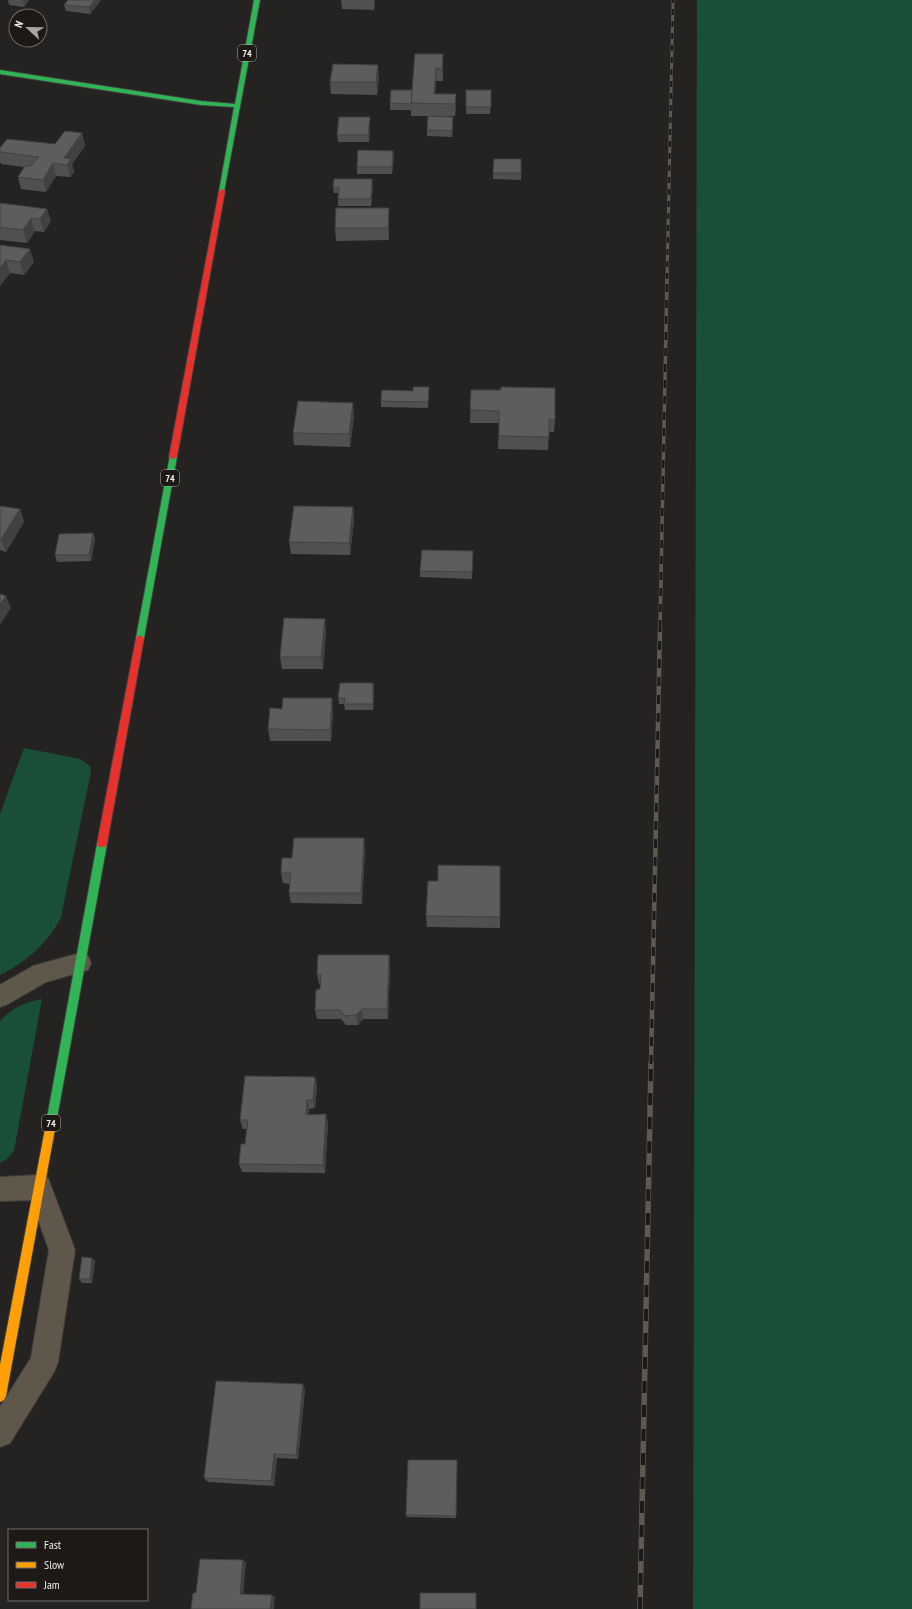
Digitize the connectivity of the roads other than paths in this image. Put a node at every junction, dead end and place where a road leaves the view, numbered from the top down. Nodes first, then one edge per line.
1 (256, 0) edge
2 (0, 72) edge
3 (238, 106) junction
4 (80, 963) junction
5 (0, 997) edge
6 (39, 1187) junction
7 (0, 1189) edge
8 (0, 1396) edge
9 (0, 1433) edge

1 - 3 main road, 74
2 - 3 main road
3 - 4 main road, 74
4 - 5 lane
4 - 6 main road, 74
6 - 7 lane
6 - 8 main road, 74
6 - 9 lane

